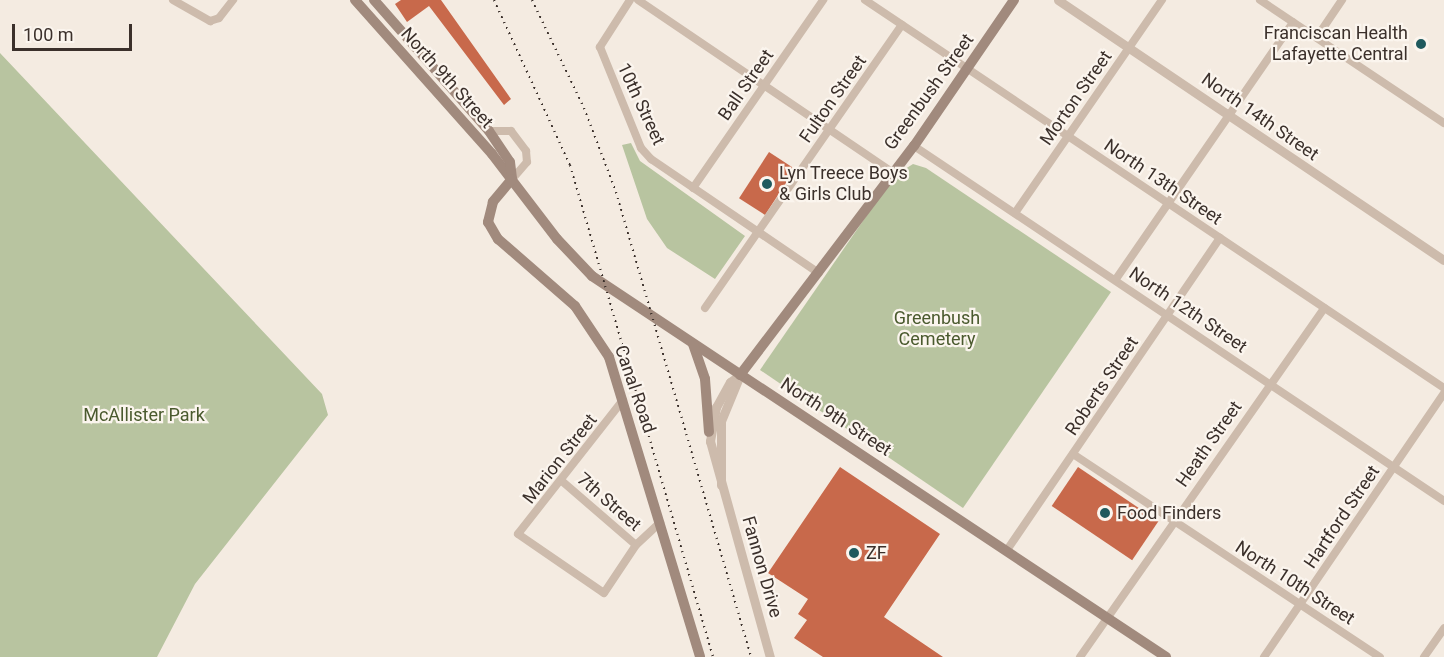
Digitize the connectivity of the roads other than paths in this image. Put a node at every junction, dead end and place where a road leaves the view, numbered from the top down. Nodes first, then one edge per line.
1 (173, 0) edge
2 (233, 0) edge
3 (355, 0) edge
4 (374, 0) edge
5 (630, 0) edge
6 (638, 0) edge
7 (823, 0) edge
8 (865, 0) edge
9 (1014, 0) edge
10 (1058, 0) edge
11 (1162, 0) edge
12 (1260, 0) edge
13 (1342, 0) edge
14 (1293, 22) junction
15 (902, 25) junction
16 (1317, 37) junction
17 (1129, 48) junction
18 (966, 69) junction
19 (765, 84) junction
20 (1230, 116) junction
21 (1444, 123) edge
22 (830, 129) junction
23 (489, 130) junction
24 (1068, 135) junction
25 (914, 146) junction
26 (891, 171) junction
27 (512, 178) junction
28 (693, 188) junction
29 (1170, 204) junction
30 (1015, 213) junction
31 (758, 231) junction
32 (1220, 238) junction
33 (1444, 260) edge
34 (819, 273) junction
35 (1116, 279) junction
36 (705, 308) dead end
37 (1324, 308) junction
38 (1169, 316) junction
39 (693, 343) junction
40 (740, 375) junction
41 (1270, 383) junction
42 (1444, 387) edge
43 (1444, 393) edge
44 (623, 400) junction
45 (710, 432) junction
46 (1073, 454) junction
47 (1395, 467) junction
48 (563, 482) junction
49 (722, 485) junction
50 (1444, 501) edge
51 (1174, 522) junction
52 (660, 523) junction
53 (636, 545) junction
54 (1007, 550) junction
55 (1300, 605) junction
56 (1107, 617) junction
57 (1444, 628) edge
58 (700, 657) edge
59 (770, 657) edge
60 (1080, 657) edge
61 (1166, 657) edge
62 (1264, 657) edge
63 (1380, 657) edge
64 (1424, 657) edge

1 - 2 street
3 - 27 main road, North 9th Street
4 - 23 main road, North 9th Street
5 - 28 street, 10th Street
6 - 19 street
7 - 19 street, Ball Street
8 - 15 street, North 13th Street
9 - 18 main road, Greenbush Street
10 - 17 street, North 14th Street
11 - 17 street, Morton Street
12 - 14 street
13 - 16 street
14 - 16 street
14 - 20 street
15 - 18 street, North 13th Street
15 - 22 street, Fulton Street
16 - 21 street
17 - 20 street, North 14th Street
17 - 24 street, Morton Street
18 - 24 street, North 13th Street
18 - 25 main road, Greenbush Street
19 - 22 street
19 - 28 street, Ball Street
20 - 29 street
20 - 33 street, North 14th Street
22 - 26 street
22 - 31 street, Fulton Street
23 - 27 main road, North 9th Street
23 - 27 street
24 - 29 street, North 13th Street
24 - 30 street, Morton Street
25 - 26 main road, Greenbush Street
25 - 30 street, North 12th Street
26 - 34 main road, Greenbush Street
27 - 39 main road, North 9th Street
27 - 44 main road, Canal Road
28 - 31 street
29 - 32 street, North 13th Street
29 - 35 street
30 - 35 street, North 12th Street
31 - 34 street
31 - 36 street, Fulton Street
32 - 37 street, North 13th Street
32 - 38 street, Roberts Street
34 - 40 main road, Greenbush Street
35 - 38 street, North 12th Street
37 - 41 street, Heath Street
37 - 42 street, North 13th Street
38 - 41 street, North 12th Street
38 - 46 street, Roberts Street
39 - 40 main road, North 9th Street
39 - 45 main road
40 - 45 street
40 - 49 street, Fannon Drive
40 - 54 main road, North 9th Street
41 - 47 street, North 12th Street
41 - 51 street, Heath Street
43 - 47 street, Hartford Street
44 - 48 street, Marion Street
44 - 52 main road, Canal Road
45 - 49 street, Fannon Drive
46 - 51 street, North 10th Street
46 - 54 street, Roberts Street
47 - 50 street, North 12th Street
47 - 55 street, Hartford Street
48 - 53 street, 7th Street
48 - 53 street, Marion Street
49 - 59 street, Fannon Drive
51 - 55 street, North 10th Street
51 - 56 street, Heath Street
52 - 53 street
52 - 58 main road, Canal Road
54 - 56 main road, North 9th Street
55 - 62 street, Hartford Street
55 - 63 street, North 10th Street
56 - 60 street, Heath Street
56 - 61 main road, North 9th Street
57 - 64 street

